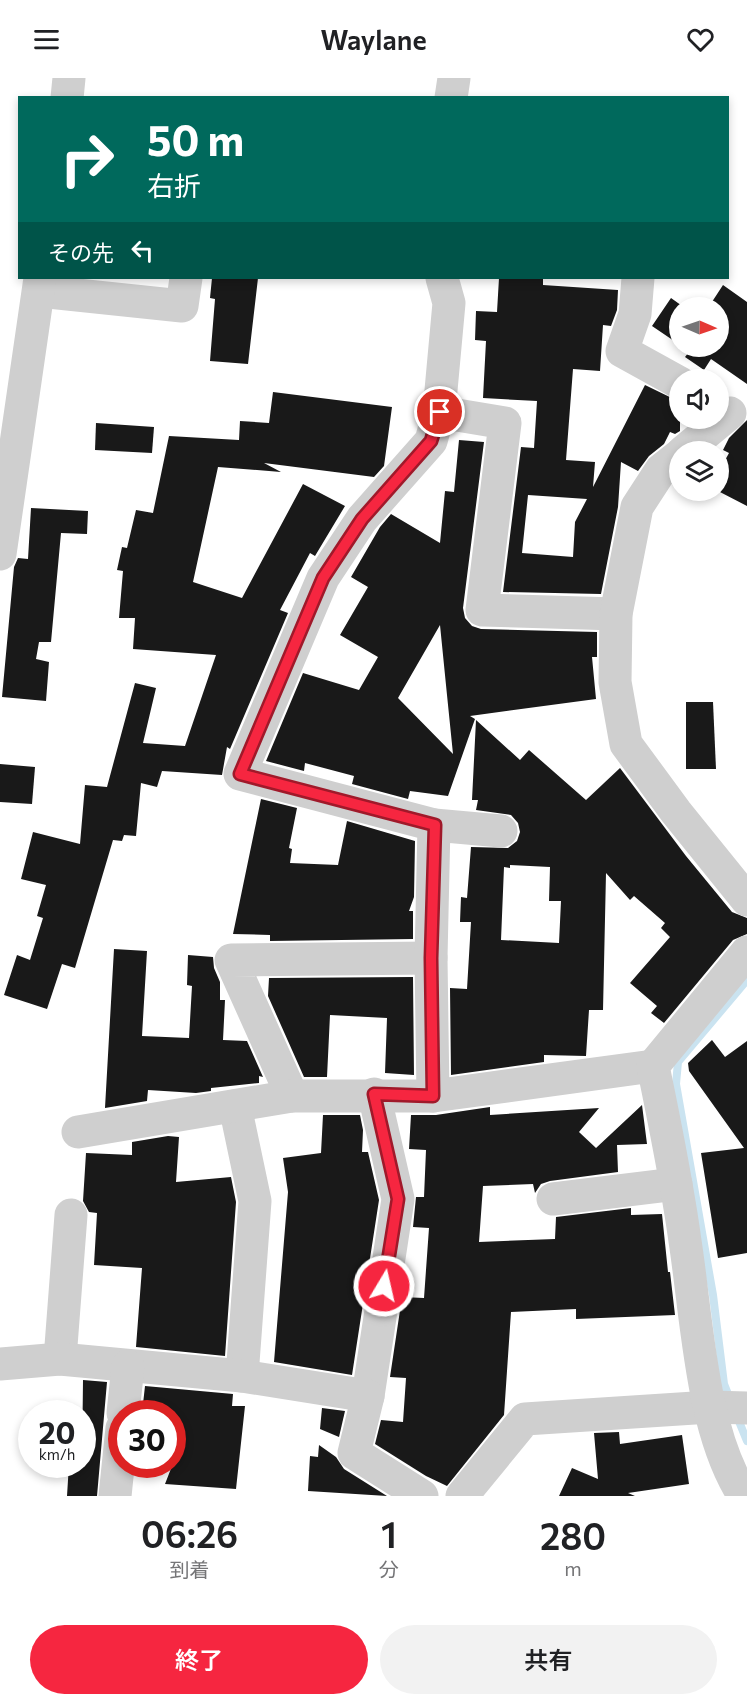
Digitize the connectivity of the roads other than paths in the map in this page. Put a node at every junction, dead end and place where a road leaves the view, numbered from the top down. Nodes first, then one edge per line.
1 (69, 78) edge
2 (454, 78) edge
3 (67, 96) edge
4 (452, 96) edge
5 (186, 279) edge
6 (442, 279) edge
7 (638, 279) edge
8 (40, 284) edge
9 (669, 377) edge
10 (440, 412) junction
11 (732, 413) edge
12 (697, 441) edge
13 (669, 464) edge
14 (0, 554) edge
15 (616, 614) junction
16 (435, 825) junction
17 (501, 831) dead end
18 (747, 900) edge
19 (747, 952) edge
20 (431, 958) junction
21 (653, 1066) junction
22 (374, 1094) junction
23 (292, 1096) junction
24 (433, 1096) junction
25 (235, 1106) junction
26 (78, 1132) dead end
27 (676, 1184) junction
28 (553, 1199) dead end
29 (71, 1215) dead end
30 (60, 1359) junction
31 (0, 1364) edge
32 (128, 1366) junction
33 (242, 1376) junction
34 (368, 1395) junction
35 (124, 1400) edge
36 (729, 1407) edge
37 (117, 1478) edge
38 (115, 1496) edge
39 (422, 1496) edge
40 (462, 1496) edge
41 (744, 1496) edge

1 - 3 street
2 - 4 street
5 - 8 street
6 - 10 street
7 - 9 street
8 - 14 street
10 - 15 street
10 - 16 street
11 - 12 street
13 - 15 street
15 - 18 street
16 - 17 street
16 - 20 street
19 - 21 street
20 - 23 street
20 - 24 street
21 - 24 street
21 - 27 street
22 - 23 street
22 - 24 street
22 - 34 street
23 - 25 street
25 - 26 street
25 - 33 street
27 - 28 street
27 - 36 street
29 - 30 street
30 - 31 street
30 - 32 street
32 - 33 street
32 - 35 street
33 - 34 street
34 - 39 street
36 - 40 street
36 - 41 street
37 - 38 street

